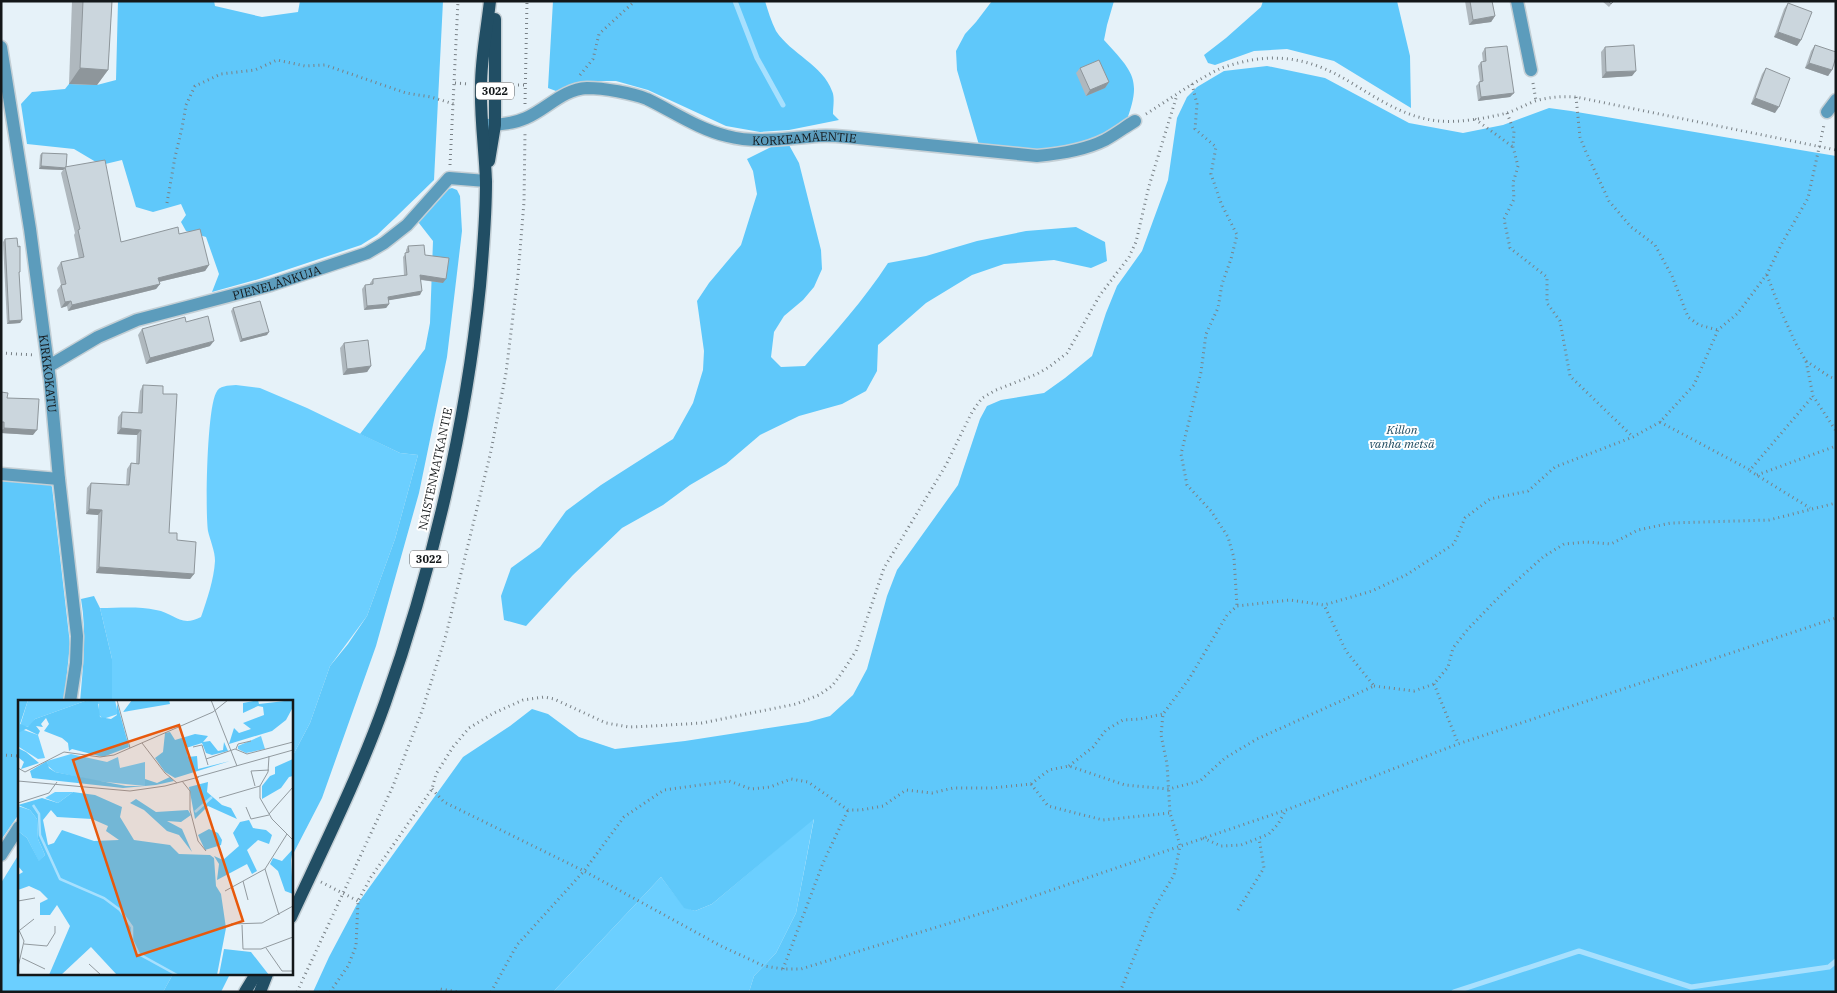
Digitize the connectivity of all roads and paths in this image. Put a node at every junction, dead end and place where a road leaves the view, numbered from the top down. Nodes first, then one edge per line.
1 (458, 1) edge
2 (492, 1) edge
3 (635, 1) edge
4 (1517, 1) edge
5 (1, 47) edge
6 (1531, 70) joint
7 (1192, 84) junction
8 (1177, 95) junction
9 (561, 96) junction
10 (1576, 97) junction
11 (1836, 100) edge
12 (1536, 101) junction
13 (454, 104) junction
14 (1827, 112) joint
15 (1507, 113) junction
16 (1474, 119) junction
17 (1135, 121) joint
18 (481, 124) junction
19 (495, 125) junction
20 (1513, 147) junction
21 (1819, 147) junction
22 (1836, 150) edge
23 (449, 178) junction
24 (486, 180) junction
25 (168, 203) dead end
26 (1767, 274) junction
27 (1718, 330) junction
28 (1, 353) edge
29 (48, 361) junction
30 (1806, 361) junction
31 (1836, 379) edge
32 (1813, 396) junction
33 (1660, 422) junction
34 (1836, 431) edge
35 (1633, 438) junction
36 (1836, 446) edge
37 (1750, 470) junction
38 (1, 474) edge
39 (1757, 475) junction
40 (59, 478) junction
41 (1836, 503) edge
42 (1811, 509) junction
43 (1324, 604) junction
44 (1237, 606) junction
45 (1836, 618) edge
46 (1434, 684) junction
47 (1374, 686) junction
48 (70, 700) edge
49 (1162, 714) junction
50 (1458, 744) junction
51 (1, 755) edge
52 (18, 756) edge
53 (1069, 766) junction
54 (1031, 784) junction
55 (432, 788) junction
56 (1169, 789) junction
57 (848, 810) junction
58 (1286, 810) junction
59 (1170, 813) junction
60 (18, 829) edge
61 (1202, 838) junction
62 (1259, 838) junction
63 (1180, 845) junction
64 (1, 855) edge
65 (584, 871) junction
66 (310, 877) junction
67 (358, 901) junction
68 (1238, 910) dead end
69 (292, 915) edge
70 (782, 970) junction
71 (255, 976) edge
72 (266, 976) edge
73 (245, 992) edge
74 (260, 992) edge
75 (330, 992) edge
76 (437, 992) edge
77 (459, 992) edge
78 (491, 992) edge
79 (1120, 992) edge

1 - 13 path
2 - 18 main road, NAISTENMATKANTIE / 3022
2 - 19 main road, NAISTENMATKANTIE / 3022
3 - 9 path
4 - 6 street
5 - 29 street, KIRKKOKATU
6 - 12 path
7 - 8 path
7 - 16 path
7 - 44 path
8 - 17 path
8 - 55 path
9 - 17 street, KORKEAMÄENTIE
9 - 19 street, KORKEAMÄENTIE
10 - 12 path
10 - 21 path
10 - 27 path
11 - 14 street
12 - 15 path
13 - 23 path
13 - 25 path
14 - 21 path
15 - 16 path
15 - 20 path
16 - 20 path
18 - 19 street, KORKEAMÄENTIE
18 - 24 main road, NAISTENMATKANTIE / 3022
19 - 24 main road, NAISTENMATKANTIE / 3022
20 - 35 path
21 - 22 path
21 - 26 path
23 - 24 street
23 - 29 street, PIENELÄNKUJA
24 - 66 main road, NAISTENMATKANTIE / 3022
26 - 27 path
26 - 30 path
27 - 33 path
28 - 29 path
29 - 40 street, KIRKKOKATU
30 - 31 path
30 - 32 path
32 - 34 path
32 - 37 path
33 - 35 path
33 - 37 path
35 - 43 path
36 - 39 path
37 - 39 path
38 - 40 street
39 - 42 path
40 - 48 street, KIRKKOKATU
41 - 42 path
42 - 46 path
43 - 44 path
43 - 47 path
44 - 49 path
45 - 50 path
46 - 47 path
46 - 50 path
47 - 56 path
49 - 53 path
49 - 56 path
50 - 58 path
51 - 52 path
53 - 54 path
53 - 56 path
54 - 57 path
54 - 59 path
55 - 65 path
55 - 67 path
56 - 59 path
57 - 65 path
57 - 70 path
58 - 61 path
58 - 62 path
59 - 63 path
60 - 64 street
61 - 62 path
61 - 63 path
62 - 68 path
63 - 70 path
63 - 79 path
65 - 70 path
65 - 78 path
66 - 67 path
66 - 69 main road, NAISTENMATKANTIE / 3022
67 - 75 path
71 - 73 main road
72 - 74 main road
76 - 77 path

